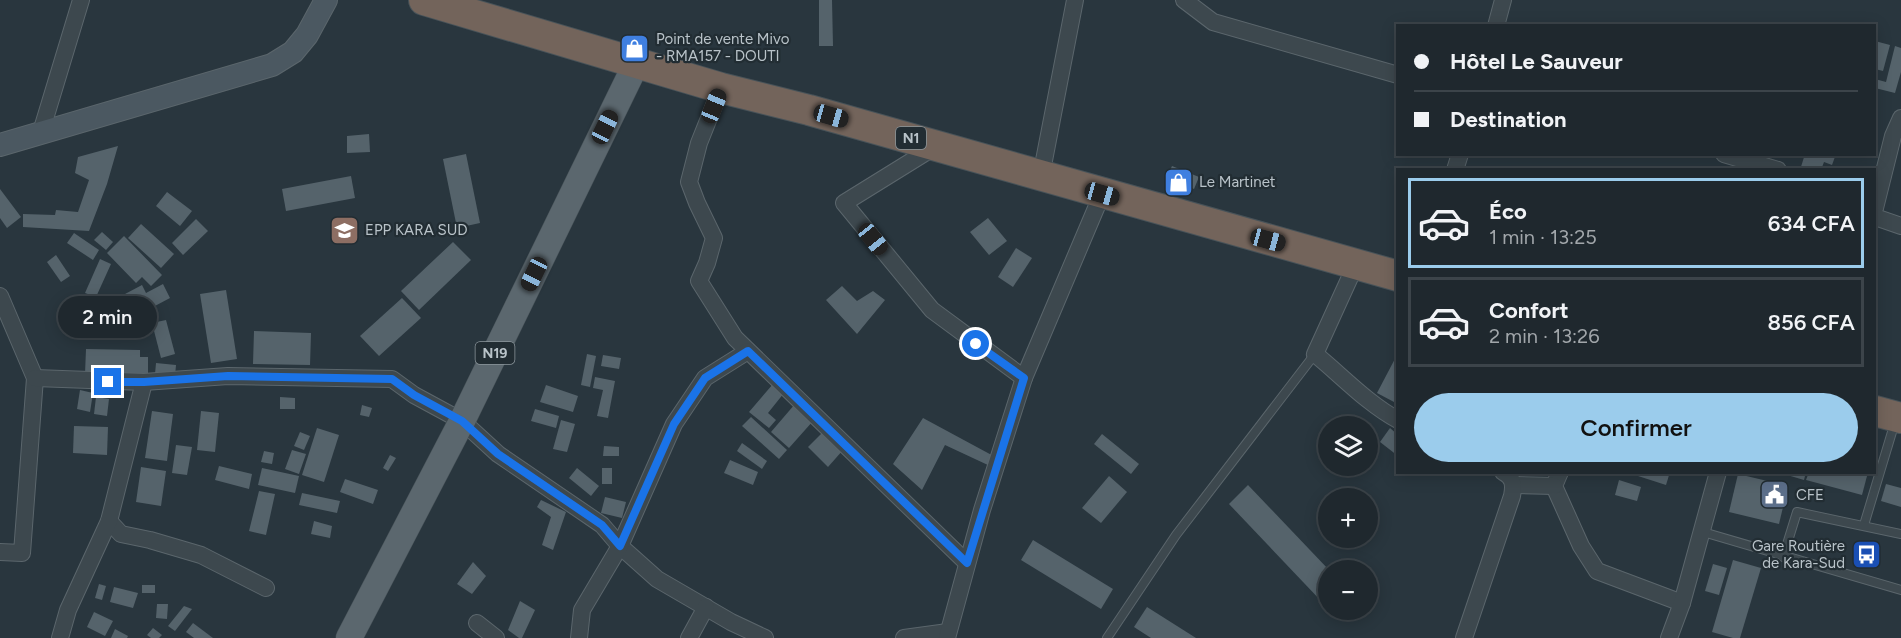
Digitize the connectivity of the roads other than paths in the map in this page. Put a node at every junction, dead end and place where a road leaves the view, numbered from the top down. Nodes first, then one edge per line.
1 (81, 0) edge
2 (326, 0) edge
3 (424, 0) edge
4 (1075, 0) edge
5 (1184, 0) edge
6 (1503, 0) edge
7 (1497, 24) edge
8 (636, 64) junction
9 (1396, 74) edge
10 (721, 88) junction
11 (1901, 117) edge
12 (41, 132) junction
13 (0, 145) edge
14 (936, 145) junction
15 (1731, 156) edge
16 (1771, 168) edge
17 (1041, 176) junction
18 (1102, 194) junction
19 (1876, 204) edge
20 (1876, 217) edge
21 (1901, 226) edge
22 (1356, 264) junction
23 (1396, 275) edge
24 (0, 296) edge
25 (748, 351) junction
26 (1315, 354) junction
27 (35, 378) junction
28 (1024, 378) junction
29 (144, 382) junction
30 (1891, 415) edge
31 (1396, 419) edge
32 (462, 421) junction
33 (1717, 474) edge
34 (1509, 478) edge
35 (1557, 479) edge
36 (109, 521) junction
37 (1864, 525) junction
38 (1702, 532) junction
39 (1901, 534) edge
40 (620, 546) junction
41 (0, 552) edge
42 (1783, 556) junction
43 (967, 563) junction
44 (266, 588) dead end
45 (1901, 590) edge
46 (1682, 603) junction
47 (706, 607) junction
48 (477, 623) dead end
49 (948, 635) edge
50 (60, 638) edge
51 (349, 638) edge
52 (496, 638) edge
53 (579, 638) edge
54 (689, 638) edge
55 (765, 638) edge
56 (904, 638) edge
57 (1107, 638) edge
58 (1464, 638) edge
59 (1669, 638) edge

1 - 12 street
2 - 12 main road
3 - 8 highway, N1
4 - 17 street
5 - 9 street
6 - 7 street
8 - 10 highway, N1
8 - 32 main road, N19
10 - 14 highway, N1
10 - 25 street
11 - 19 street
12 - 13 main road
14 - 17 highway, N1
14 - 28 street
15 - 16 street
17 - 18 highway, N1
18 - 22 highway, N1
18 - 28 street
20 - 21 street
22 - 23 highway, N1
22 - 26 street
24 - 27 street
25 - 40 street
25 - 43 street
26 - 31 street
26 - 57 lane
27 - 29 street
27 - 41 street
28 - 43 street
29 - 32 street
29 - 36 street
30 - 37 lane
32 - 40 street
32 - 51 main road, N19
33 - 38 street
34 - 35 street
34 - 58 street
35 - 46 street
36 - 44 street
36 - 50 street
37 - 39 lane
37 - 42 lane
38 - 42 lane
38 - 46 street
40 - 47 street
40 - 53 street
42 - 45 lane
43 - 49 street
46 - 59 street
47 - 54 street
47 - 55 street
48 - 52 street
49 - 56 street

